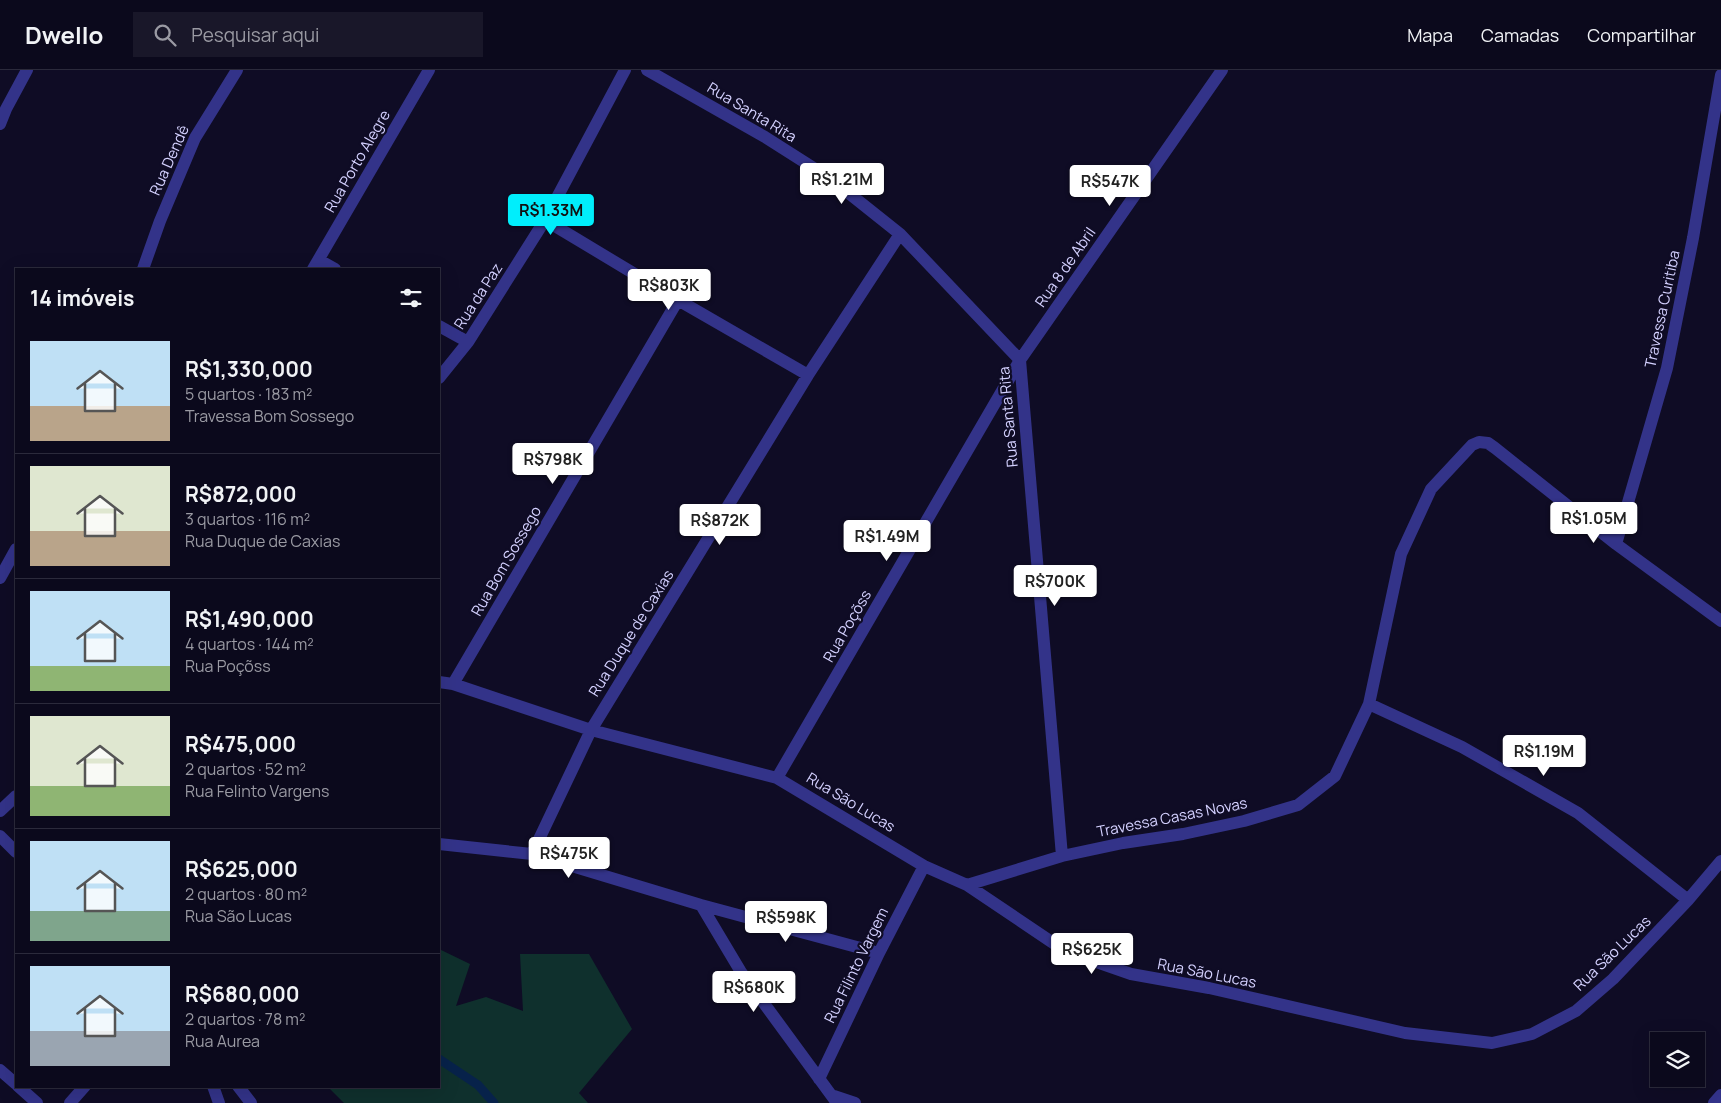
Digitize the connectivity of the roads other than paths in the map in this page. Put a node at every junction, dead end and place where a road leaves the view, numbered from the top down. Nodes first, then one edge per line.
1 (28, 70) edge
2 (237, 70) edge
3 (429, 70) edge
4 (625, 70) edge
5 (648, 70) edge
6 (1222, 70) edge
7 (1721, 75) edge
8 (0, 124) edge
9 (545, 220) junction
10 (900, 234) junction
11 (316, 264) edge
12 (143, 268) edge
13 (331, 268) edge
14 (678, 300) junction
15 (440, 327) edge
16 (468, 342) junction
17 (1020, 360) junction
18 (808, 375) junction
19 (440, 377) edge
20 (1616, 544) junction
21 (15, 550) edge
22 (0, 578) edge
23 (1721, 621) edge
24 (440, 682) edge
25 (453, 684) junction
26 (1369, 704) junction
27 (591, 730) junction
28 (777, 778) junction
29 (15, 797) edge
30 (0, 811) edge
31 (0, 836) edge
32 (440, 844) edge
33 (15, 851) edge
34 (532, 854) junction
35 (1062, 856) junction
36 (1721, 861) edge
37 (924, 866) junction
38 (967, 885) junction
39 (1688, 900) junction
40 (702, 906) junction
41 (879, 953) junction
42 (0, 1070) edge
43 (819, 1079) junction
44 (15, 1083) edge
45 (20, 1088) edge
46 (83, 1088) edge
47 (214, 1088) edge
48 (240, 1088) edge
49 (1721, 1095) edge
50 (836, 1100) edge
51 (37, 1103) edge
52 (70, 1103) edge
53 (219, 1103) edge
54 (252, 1103) edge
55 (855, 1103) edge
56 (1714, 1103) edge

1 - 8 street
2 - 12 street, Rua Dendê
3 - 11 street, Rua Porto Alegre
4 - 9 street, Rua da Paz
5 - 10 street, Rua Santa Rita
6 - 17 street, Rua 8 de Abril
7 - 20 street, Travessa Curitiba
9 - 14 street
9 - 16 street, Rua da Paz
10 - 17 street, Rua Santa Rita
10 - 18 street, Rua Duque de Caxias
11 - 13 street
14 - 18 street
14 - 25 street, Rua Bom Sossego
15 - 16 street
16 - 19 street, Rua da Paz
17 - 28 street, Rua Poçõss
17 - 35 street, Rua Santa Rita
18 - 27 street, Rua Duque de Caxias
20 - 23 street
20 - 26 street, Travessa Casas Novas
21 - 22 street
24 - 25 street, Rua São Lucas
25 - 27 street, Rua São Lucas
26 - 35 street, Travessa Casas Novas
26 - 39 street
27 - 28 street, Rua São Lucas
27 - 34 street, Rua Duque de Caxias
28 - 37 street, Rua São Lucas
29 - 30 street
31 - 33 street
32 - 34 street
34 - 40 street
35 - 38 street, Travessa Casas Novas
36 - 39 street, Rua São Lucas
37 - 38 street, Rua São Lucas
37 - 41 street, Rua Filinto Vargem
38 - 39 street, Rua São Lucas
40 - 41 street
40 - 43 street
41 - 43 street, Rua Filinto Vargem
42 - 44 street
43 - 50 street
45 - 51 street
46 - 52 street
47 - 53 street
48 - 54 street
49 - 56 street
50 - 55 street

